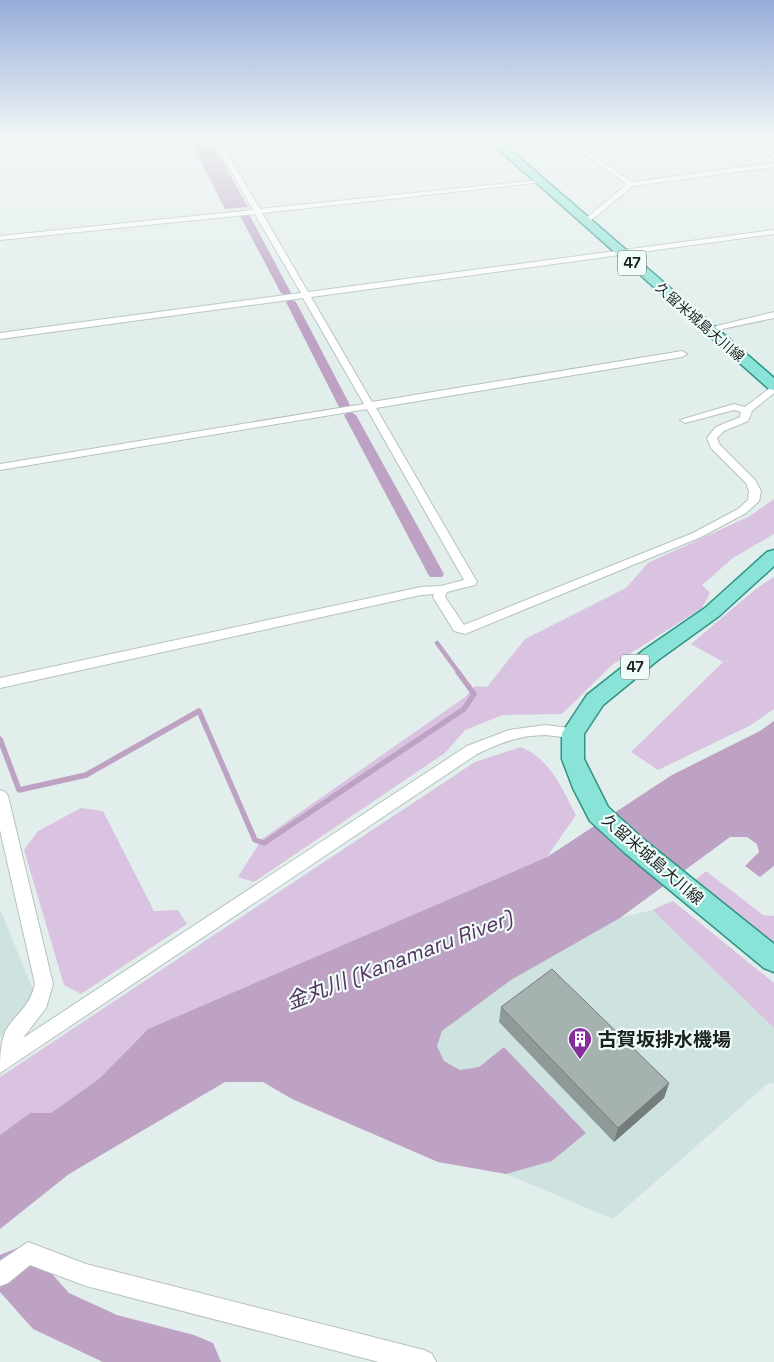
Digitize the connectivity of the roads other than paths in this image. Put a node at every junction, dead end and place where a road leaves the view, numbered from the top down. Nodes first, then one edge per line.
1 (252, 203) edge
2 (331, 203) edge
3 (565, 203) edge
4 (609, 203) edge
5 (256, 210) junction
6 (588, 221) junction
7 (774, 232) edge
8 (0, 238) edge
9 (622, 254) junction
10 (305, 295) junction
11 (774, 315) edge
12 (708, 330) junction
13 (0, 336) edge
14 (682, 354) dead end
15 (774, 387) edge
16 (370, 408) junction
17 (747, 410) junction
18 (684, 420) dead end
19 (0, 467) edge
20 (774, 556) edge
21 (441, 590) junction
22 (0, 683) edge
23 (573, 733) junction
24 (0, 796) edge
25 (774, 960) edge
26 (4, 1061) edge
27 (0, 1275) edge
28 (424, 1362) edge

1 - 5 street
2 - 5 street
3 - 6 main road, 久留米城島大川線 / 47
4 - 6 street
5 - 8 street
5 - 10 street
6 - 9 main road, 久留米城島大川線 / 47
7 - 9 street
9 - 10 street
9 - 12 main road, 久留米城島大川線 / 47
10 - 13 street
10 - 16 street
11 - 12 street
12 - 15 main road, 久留米城島大川線 / 47
14 - 16 street
15 - 17 street
16 - 19 street
16 - 21 street
17 - 18 street
17 - 21 street
20 - 23 main road, 47
21 - 22 street
23 - 25 main road, 久留米城島大川線
23 - 26 street
24 - 26 street
27 - 28 street

